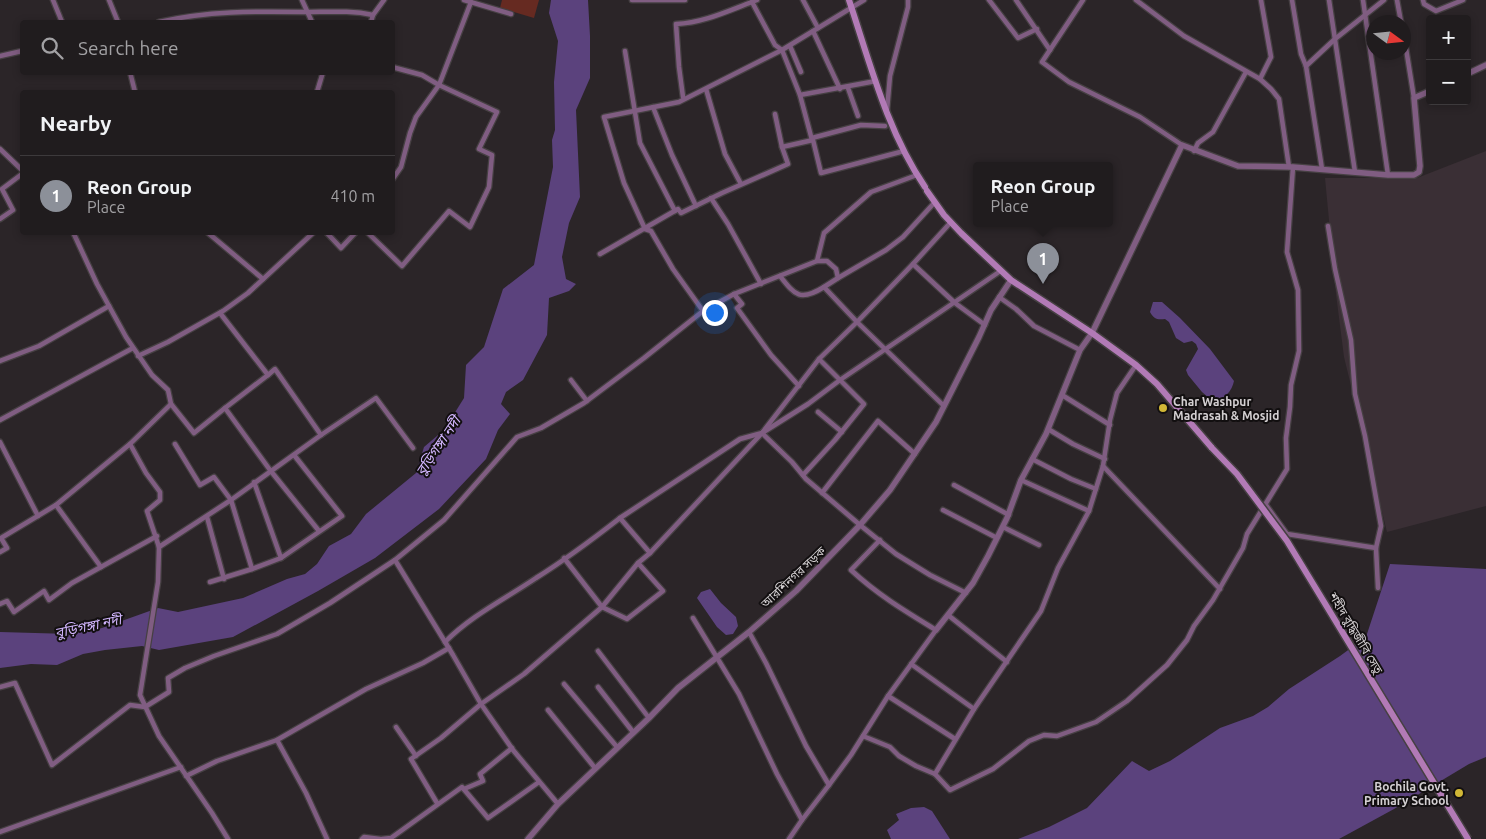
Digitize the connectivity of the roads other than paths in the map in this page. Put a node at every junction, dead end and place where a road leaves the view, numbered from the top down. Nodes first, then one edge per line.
1 (53, 0) edge
2 (109, 0) edge
3 (302, 0) edge
4 (384, 0) edge
5 (465, 0) edge
6 (632, 0) edge
7 (685, 0) edge
8 (803, 0) edge
9 (849, 0) edge
10 (864, 0) edge
11 (908, 0) edge
12 (989, 0) edge
13 (1016, 0) edge
14 (1083, 0) edge
15 (1136, 0) edge
16 (1261, 0) edge
17 (1292, 0) edge
18 (1329, 0) edge
19 (1363, 0) edge
20 (1384, 0) edge
21 (1397, 0) edge
22 (1423, 0) edge
23 (1463, 0) edge
24 (755, 1) edge
25 (471, 2) junction
26 (485, 3) edge
27 (851, 7) junction
28 (307, 12) junction
29 (511, 14) dead end
30 (373, 15) junction
31 (1400, 15) edge
32 (1365, 16) junction
33 (61, 20) edge
34 (117, 20) edge
35 (171, 20) edge
36 (311, 20) edge
37 (372, 20) edge
38 (818, 28) junction
39 (1037, 29) junction
40 (813, 31) junction
41 (1335, 39) junction
42 (790, 46) junction
43 (782, 50) junction
44 (1050, 50) junction
45 (20, 51) edge
46 (625, 52) dead end
47 (0, 56) edge
48 (1408, 60) edge
49 (1306, 66) junction
50 (1486, 66) edge
51 (395, 68) edge
52 (801, 72) dead end
53 (1246, 72) junction
54 (1471, 72) edge
55 (131, 75) edge
56 (322, 75) edge
57 (1260, 79) junction
58 (876, 82) junction
59 (439, 85) junction
60 (848, 88) junction
61 (840, 89) junction
62 (134, 90) edge
63 (318, 90) edge
64 (706, 90) junction
65 (1426, 93) edge
66 (800, 95) junction
67 (683, 97) dead end
68 (1414, 98) junction
69 (653, 107) junction
70 (635, 110) junction
71 (775, 114) dead end
72 (887, 114) junction
73 (858, 116) dead end
74 (885, 126) dead end
75 (812, 139) junction
76 (1182, 146) junction
77 (782, 147) junction
78 (0, 149) edge
79 (904, 151) junction
80 (1194, 151) junction
81 (1291, 167) junction
82 (20, 168) edge
83 (1322, 169) junction
84 (1354, 172) junction
85 (1388, 175) junction
86 (20, 176) edge
87 (395, 176) edge
88 (917, 176) junction
89 (741, 184) junction
90 (711, 198) junction
91 (935, 202) junction
92 (696, 206) junction
93 (675, 211) junction
94 (0, 220) edge
95 (951, 222) junction
96 (1328, 226) dead end
97 (645, 229) junction
98 (74, 235) edge
99 (211, 235) edge
100 (311, 235) edge
101 (329, 235) edge
102 (353, 235) edge
103 (370, 235) edge
104 (600, 254) dead end
105 (817, 261) junction
106 (913, 264) junction
107 (999, 272) dead end
108 (780, 276) junction
109 (838, 278) junction
110 (263, 279) junction
111 (1011, 280) junction
112 (761, 284) junction
113 (824, 287) junction
114 (734, 294) junction
115 (999, 297) junction
116 (955, 302) junction
117 (109, 306) junction
118 (703, 311) junction
119 (220, 313) junction
120 (857, 322) junction
121 (984, 325) junction
122 (1092, 333) junction
123 (133, 348) junction
124 (1080, 350) junction
125 (885, 351) junction
126 (138, 356) junction
127 (820, 359) junction
128 (0, 361) edge
129 (1136, 365) junction
130 (268, 374) junction
131 (571, 380) dead end
132 (840, 380) junction
133 (799, 386) junction
134 (1062, 395) junction
135 (587, 401) junction
136 (172, 404) junction
137 (944, 406) junction
138 (225, 408) junction
139 (818, 412) dead end
140 (0, 420) edge
141 (1110, 425) junction
142 (1048, 429) junction
143 (842, 432) junction
144 (762, 433) junction
145 (321, 435) junction
146 (0, 442) edge
147 (130, 444) junction
148 (175, 444) dead end
149 (413, 448) dead end
150 (914, 454) junction
151 (294, 455) junction
152 (1032, 459) junction
153 (1105, 459) junction
154 (1103, 466) junction
155 (270, 470) junction
156 (803, 475) junction
157 (1021, 480) junction
158 (254, 482) junction
159 (954, 485) dead end
160 (1096, 489) junction
161 (822, 493) junction
162 (231, 500) junction
163 (56, 505) junction
164 (1266, 505) junction
165 (943, 510) dead end
166 (1089, 511) junction
167 (1009, 515) junction
168 (38, 516) junction
169 (207, 517) junction
170 (620, 518) junction
171 (860, 525) junction
172 (1003, 527) junction
173 (319, 531) junction
174 (156, 536) junction
175 (997, 538) junction
176 (880, 540) junction
177 (1039, 545) dead end
178 (159, 548) junction
179 (1376, 548) junction
180 (0, 552) edge
181 (650, 553) junction
182 (281, 558) junction
183 (564, 558) junction
184 (395, 560) junction
185 (638, 563) junction
186 (101, 567) junction
187 (252, 569) junction
188 (224, 579) junction
189 (210, 582) dead end
190 (1378, 588) dead end
191 (1220, 589) junction
192 (966, 592) junction
193 (0, 604) edge
194 (602, 607) junction
195 (948, 615) junction
196 (693, 618) dead end
197 (936, 630) junction
198 (749, 632) junction
199 (445, 642) junction
200 (449, 648) junction
201 (598, 651) dead end
202 (453, 655) junction
203 (717, 656) junction
204 (1007, 662) junction
205 (911, 664) junction
206 (564, 684) dead end
207 (0, 687) edge
208 (598, 687) dead end
209 (888, 696) junction
210 (481, 704) junction
211 (144, 707) junction
212 (548, 710) dead end
213 (974, 710) junction
214 (649, 718) junction
215 (396, 726) dead end
216 (633, 732) junction
217 (863, 736) junction
218 (955, 739) junction
219 (277, 740) junction
220 (617, 747) junction
221 (512, 748) junction
222 (416, 756) junction
223 (181, 767) junction
224 (595, 768) junction
225 (935, 774) junction
226 (186, 776) junction
227 (539, 782) junction
228 (830, 785) junction
229 (464, 789) junction
230 (437, 803) junction
231 (558, 804) junction
232 (802, 820) junction
233 (0, 832) edge
234 (228, 839) edge
235 (327, 839) edge
236 (362, 839) edge
237 (381, 839) edge
238 (528, 839) edge
239 (789, 839) edge
240 (1468, 839) edge

1 - 33 street
2 - 34 street
3 - 28 street
4 - 30 street
5 - 25 street
6 - 7 street
8 - 38 street
9 - 27 main road, শহীদ বুদ্ধিজীবি সেতু
10 - 27 street
11 - 72 street
12 - 39 street
13 - 39 street
14 - 44 street
15 - 53 street
16 - 57 street
17 - 49 street
18 - 41 street
19 - 32 street
20 - 32 street
21 - 31 street
22 - 23 street
24 - 43 street
24 - 67 street
25 - 26 street
25 - 59 street
26 - 29 street
27 - 38 street
27 - 58 main road, শহীদ বুদ্ধিজীবি সেতু
28 - 30 street
28 - 35 street
28 - 36 street
30 - 37 street
32 - 41 street
32 - 85 street
38 - 40 street
39 - 44 street
40 - 42 street
40 - 61 street
41 - 49 street
41 - 84 street
42 - 43 street
42 - 52 street
43 - 64 street
43 - 66 street
44 - 76 street
45 - 47 street
46 - 70 street
48 - 68 street
49 - 83 street
50 - 54 street
51 - 59 street
53 - 57 street
53 - 80 street
55 - 62 street
56 - 63 street
57 - 81 street
58 - 60 street
58 - 72 main road, শহীদ বুদ্ধিজীবি সেতু
59 - 87 street
59 - 103 street
60 - 61 street
60 - 73 street
61 - 66 street
64 - 69 street
64 - 89 street
65 - 68 street
66 - 75 street
68 - 85 street
69 - 70 street
69 - 92 street
70 - 93 street
70 - 97 street
71 - 77 street
72 - 79 main road, শহীদ বুদ্ধিজীবি সেতু
74 - 75 street
75 - 77 street
75 - 79 street
76 - 80 street
76 - 122 street
77 - 89 street
78 - 82 street
79 - 88 main road, শহীদ বুদ্ধিজীবি সেতু
80 - 81 street
81 - 83 street
81 - 164 street
83 - 84 street
84 - 85 street
86 - 94 street
88 - 91 main road, শহীদ বুদ্ধিজীবি সেতু
88 - 105 street
89 - 90 street
90 - 92 street
90 - 112 street
91 - 95 main road, শহীদ বুদ্ধিজীবি সেতু
91 - 109 street
92 - 93 street
93 - 97 street
95 - 106 street
95 - 111 main road, শহীদ বুদ্ধিজীবি সেতু
96 - 179 street
97 - 104 street
97 - 118 street
98 - 117 street
99 - 110 street
100 - 110 street
101 - 102 street
105 - 108 street
105 - 109 street
106 - 116 street
106 - 120 street
107 - 116 street
108 - 112 street
108 - 113 street
109 - 113 street
110 - 119 street
111 - 115 street, আরশিনগর সড়ক
111 - 122 main road, শহীদ বুদ্ধিজীবি সেতু
112 - 114 street
113 - 120 street
114 - 118 street
114 - 133 street
115 - 121 street, আরশিনগর সড়ক
115 - 124 street
116 - 121 street
116 - 125 street
117 - 123 street
117 - 128 street
118 - 135 street
119 - 126 street
119 - 130 street
120 - 125 street
120 - 127 street
121 - 137 street, আরশিনগর সড়ক
122 - 124 street
122 - 129 main road, শহীদ বুদ্ধিজীবি সেতু
123 - 126 street
123 - 140 street
124 - 134 street
125 - 132 street
125 - 137 street
126 - 136 street
127 - 132 street
127 - 133 street
129 - 141 street
129 - 240 main road, শহীদ বুদ্ধিজীবি সেতু, bridge
130 - 138 street
130 - 145 street
131 - 135 street
132 - 143 street
132 - 144 street
133 - 144 street
134 - 141 street
134 - 142 street
135 - 184 street
136 - 138 street
136 - 147 street
137 - 150 street, আরশিনগর সড়ক
138 - 155 street
139 - 143 street
141 - 153 street
142 - 152 street
142 - 153 street
143 - 156 street
144 - 156 street
144 - 170 street
144 - 181 street
145 - 149 street
145 - 151 street
146 - 168 street
147 - 163 street
147 - 174 street
148 - 162 street
150 - 161 street
150 - 171 street, আরশিনগর সড়ক
151 - 155 street
151 - 173 street
152 - 157 street
152 - 160 street
153 - 154 street
154 - 160 street
154 - 191 street
155 - 158 street
155 - 173 street
156 - 161 street
157 - 166 street
157 - 167 street
158 - 162 street
158 - 182 street
159 - 167 street
160 - 166 street
161 - 171 street
162 - 169 street
162 - 187 street
163 - 168 street
163 - 186 street
164 - 179 street
164 - 191 street
165 - 175 street
166 - 204 street
167 - 172 street
168 - 180 street
169 - 178 street
169 - 188 street
170 - 181 street
170 - 183 street
171 - 176 street
171 - 198 street, আরশিনগর সড়ক
172 - 175 street
172 - 177 street
173 - 182 street
174 - 178 street
174 - 186 street
175 - 192 street
176 - 192 street
176 - 197 street
178 - 211 street
179 - 190 street
181 - 185 street
182 - 187 street
183 - 194 street
183 - 199 street
184 - 199 street
184 - 211 street
185 - 194 street
185 - 194 street
186 - 193 street
187 - 188 street
188 - 189 street
191 - 225 street
192 - 195 street
194 - 210 street
195 - 197 street
195 - 204 street
196 - 203 street
197 - 205 street
198 - 203 street, আরশিনগর সড়ক
198 - 228 street
199 - 200 street
199 - 202 street
200 - 202 street
200 - 219 street
201 - 214 street
202 - 210 street
203 - 214 street, আরশিনগর সড়ক
203 - 232 street
204 - 213 street
205 - 209 street
205 - 213 street
206 - 220 street
207 - 211 street
208 - 216 street
209 - 217 street
209 - 218 street
210 - 221 street
210 - 222 street
211 - 223 street
212 - 224 street
213 - 218 street
214 - 216 street, আরশিনগর সড়ক
215 - 222 street
216 - 220 street, আরশিনগর সড়ক
217 - 225 street
217 - 228 street
218 - 225 street
219 - 226 street
219 - 235 street
220 - 224 street, আরশিনগর সড়ক
221 - 227 street
221 - 229 street
222 - 230 street
223 - 226 street
223 - 233 street
224 - 231 street, আরশিনগর সড়ক
226 - 234 street
227 - 229 street
227 - 231 street
228 - 232 street
229 - 230 street
230 - 237 street
231 - 238 street, আরশিনগর সড়ক
232 - 239 street
236 - 237 street

